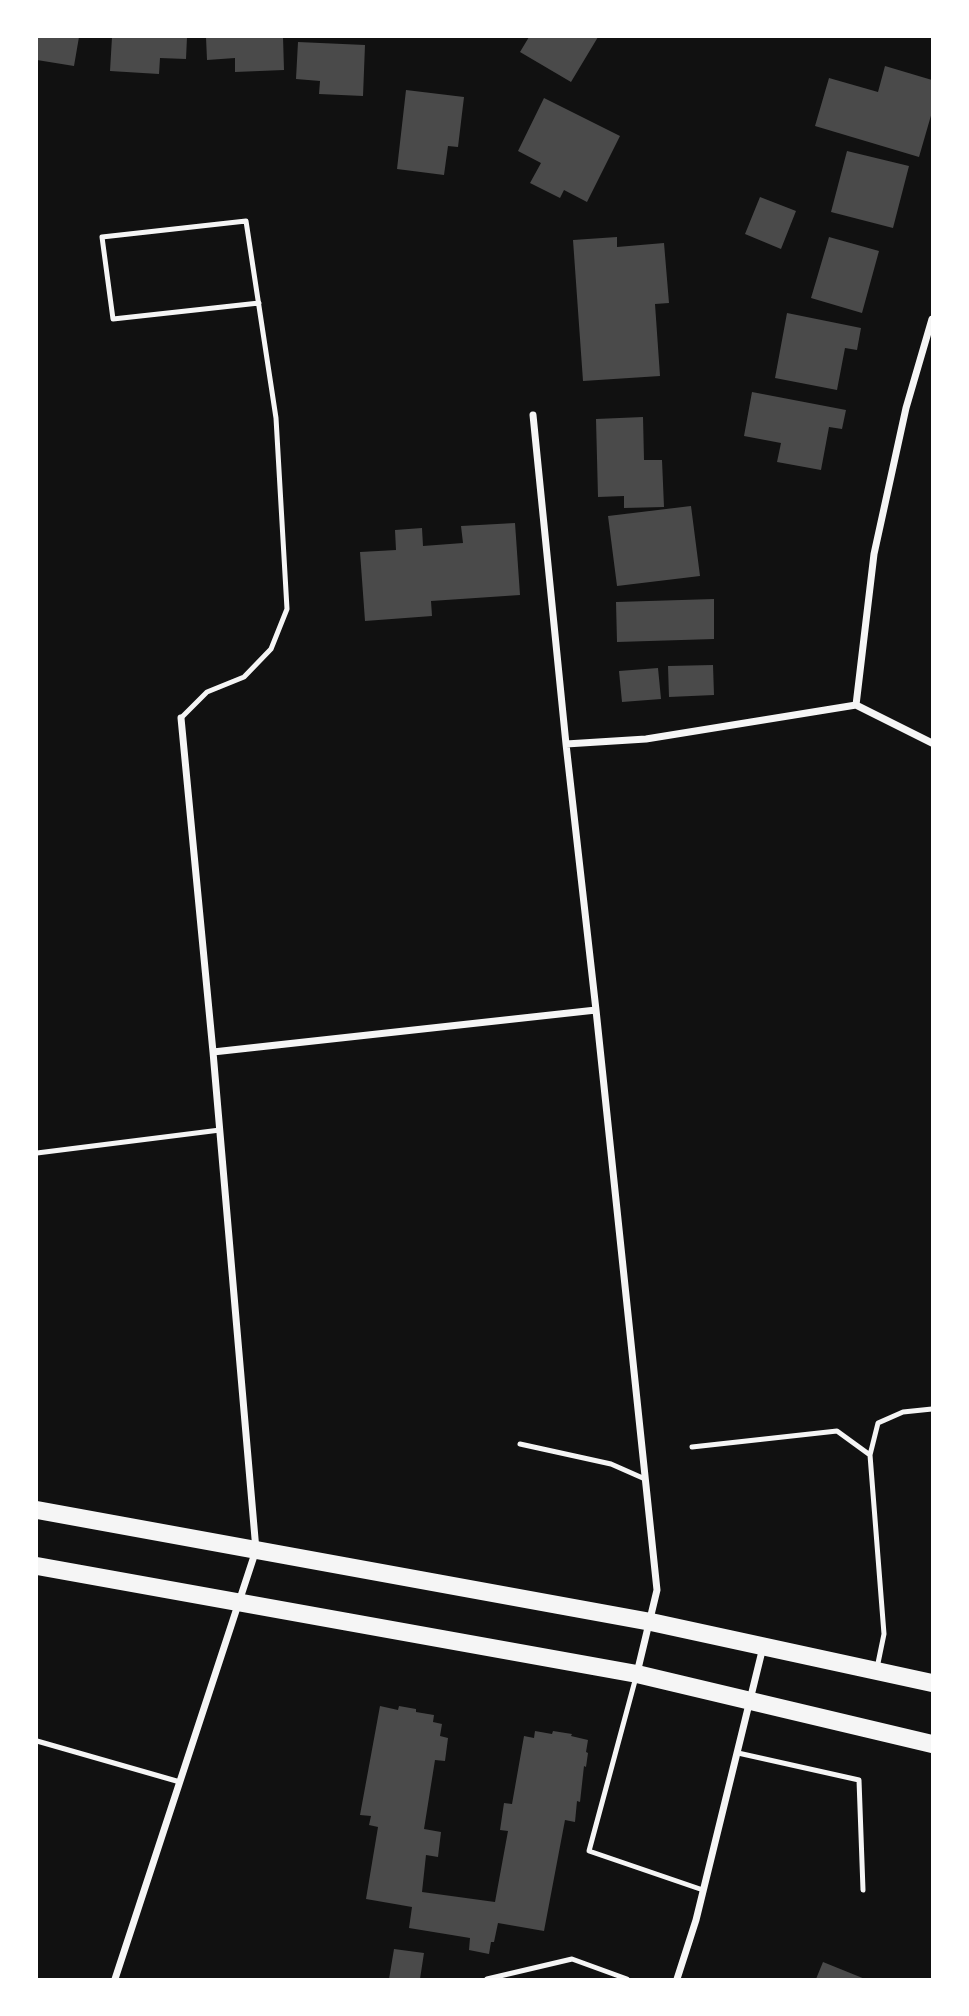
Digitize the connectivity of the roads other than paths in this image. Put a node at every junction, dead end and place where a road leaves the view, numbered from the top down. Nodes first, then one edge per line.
1 (259, 303) junction
2 (932, 318) edge
3 (533, 415) dead end
4 (856, 705) junction
5 (181, 718) joint
6 (932, 743) edge
7 (566, 744) junction
8 (596, 1010) junction
9 (213, 1052) junction
10 (220, 1130) junction
11 (37, 1153) edge
12 (932, 1409) edge
13 (520, 1444) dead end
14 (692, 1447) dead end
15 (870, 1455) junction
16 (645, 1479) junction
17 (37, 1510) edge
18 (256, 1550) junction
19 (37, 1566) edge
20 (240, 1601) junction
21 (651, 1622) junction
22 (764, 1646) junction
23 (876, 1671) junction
24 (637, 1674) junction
25 (932, 1683) edge
26 (750, 1700) junction
27 (37, 1741) edge
28 (932, 1744) edge
29 (738, 1753) junction
30 (180, 1782) junction
31 (703, 1890) junction
32 (863, 1890) dead end
33 (115, 1979) edge
34 (487, 1979) edge
35 (627, 1979) edge
36 (677, 1979) edge

1 - 1 lane
1 - 5 lane
2 - 4 street
3 - 7 street
4 - 6 street
4 - 7 street
5 - 9 street
7 - 8 street
8 - 9 street
8 - 16 street
9 - 10 street
10 - 11 lane
10 - 18 street
12 - 15 lane
13 - 16 lane
14 - 15 lane
15 - 23 lane
16 - 21 street
17 - 18 main road
18 - 20 street
18 - 21 main road
19 - 20 main road
20 - 24 main road
20 - 30 street
21 - 22 main road
21 - 24 street
22 - 23 main road
22 - 26 street
23 - 25 main road
24 - 26 main road
24 - 31 lane
26 - 28 main road
26 - 29 street
27 - 30 lane
29 - 31 street
29 - 32 lane
30 - 33 street
31 - 36 street
34 - 35 lane

